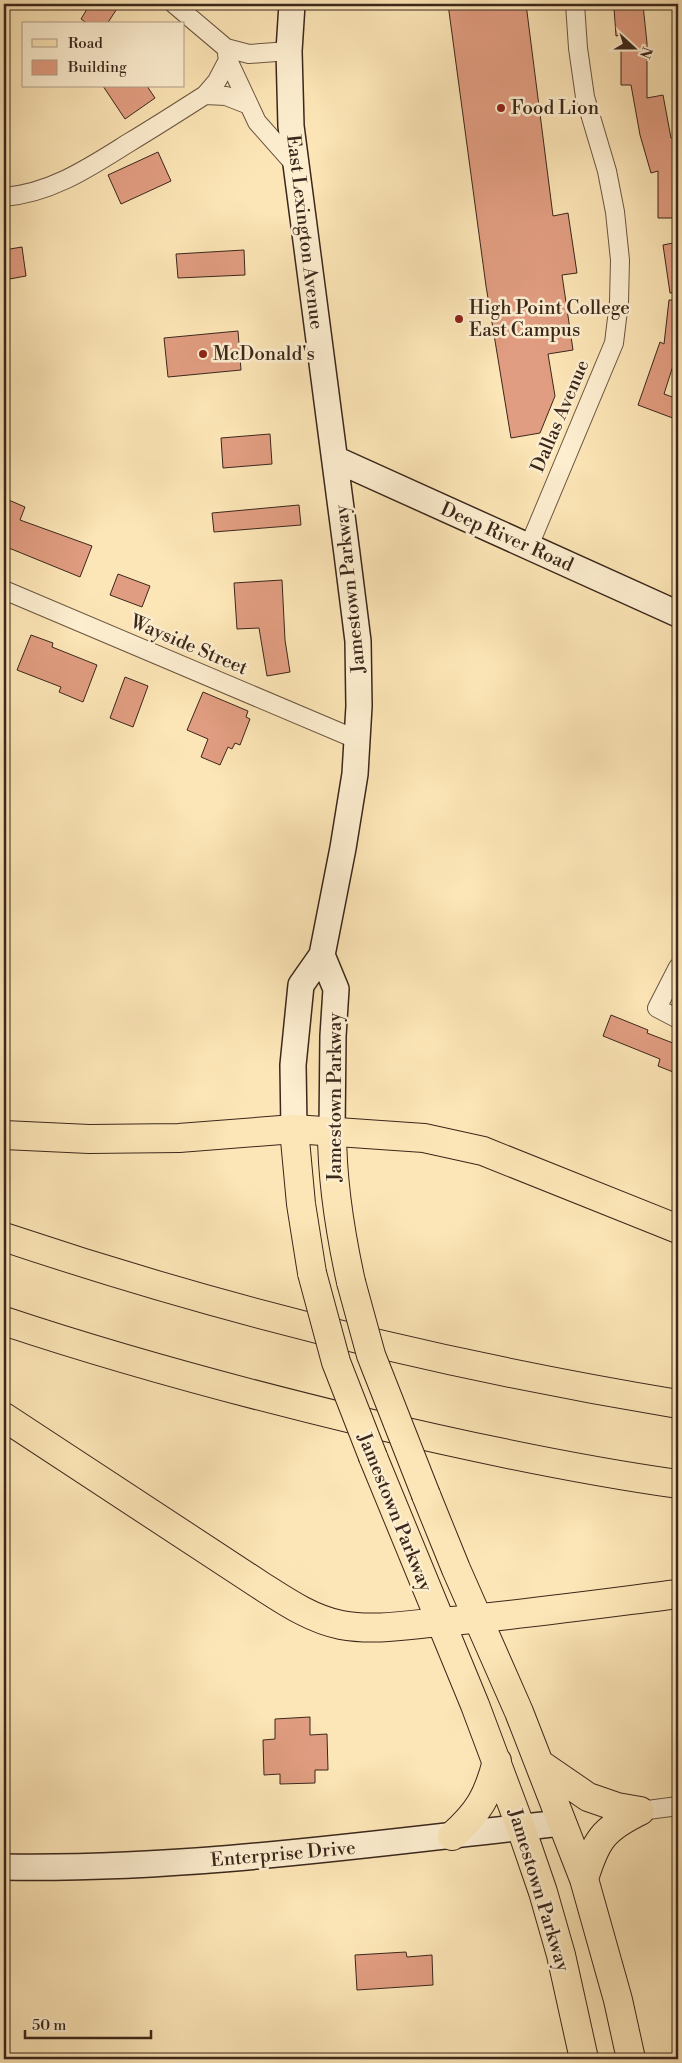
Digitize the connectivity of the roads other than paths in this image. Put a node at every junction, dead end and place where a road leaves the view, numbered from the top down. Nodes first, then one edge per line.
1 (174, 4) edge
2 (292, 4) edge
3 (575, 4) edge
4 (289, 51) junction
5 (227, 54) junction
6 (205, 95) junction
7 (249, 105) junction
8 (296, 166) junction
9 (4, 197) edge
10 (335, 459) junction
11 (529, 546) junction
12 (4, 590) edge
13 (678, 614) edge
14 (358, 740) junction
15 (322, 955) junction
16 (678, 967) edge
17 (678, 1019) edge
18 (294, 1129) junction
19 (332, 1131) junction
20 (4, 1135) edge
21 (678, 1229) edge
22 (4, 1237) edge
23 (4, 1321) edge
24 (678, 1404) edge
25 (4, 1417) edge
26 (678, 1484) edge
27 (678, 1594) edge
28 (478, 1620) junction
29 (439, 1622) junction
30 (497, 1761) junction
31 (540, 1764) junction
32 (678, 1806) edge
33 (640, 1811) junction
34 (561, 1823) junction
35 (521, 1828) junction
36 (452, 1836) junction
37 (4, 1867) edge
38 (584, 1879) junction
39 (584, 2059) edge
40 (631, 2059) edge

1 - 5 street
2 - 4 main road, East Lexington Avenue
3 - 11 street, Dallas Avenue
4 - 5 street
4 - 8 main road, East Lexington Avenue
5 - 6 street
5 - 7 street
6 - 7 street
6 - 9 street
7 - 8 street
8 - 10 main road, East Lexington Avenue
10 - 11 main road, Deep River Road
10 - 14 main road, Jamestown Parkway
11 - 13 main road, Deep River Road
12 - 14 street, Wayside Street
14 - 15 main road, Jamestown Parkway
15 - 18 main road, Jamestown Parkway
15 - 19 main road, Jamestown Parkway
16 - 17 street
18 - 19 main road
18 - 20 main road
18 - 29 main road, Jamestown Parkway, bridge
19 - 21 main road
19 - 28 main road, Jamestown Parkway, bridge
22 - 24 main road
23 - 26 main road
25 - 29 main road
27 - 28 main road
28 - 29 main road
28 - 31 main road, Jamestown Parkway
29 - 30 main road, Jamestown Parkway
30 - 35 main road, Jamestown Parkway
30 - 36 main road
31 - 33 main road
31 - 34 main road, Jamestown Parkway
32 - 33 street
33 - 38 main road
34 - 35 main road, Enterprise Drive
34 - 38 main road, Jamestown Parkway
35 - 36 main road, Enterprise Drive
35 - 39 main road, Jamestown Parkway
36 - 37 main road, Enterprise Drive
38 - 40 main road, Jamestown Parkway

